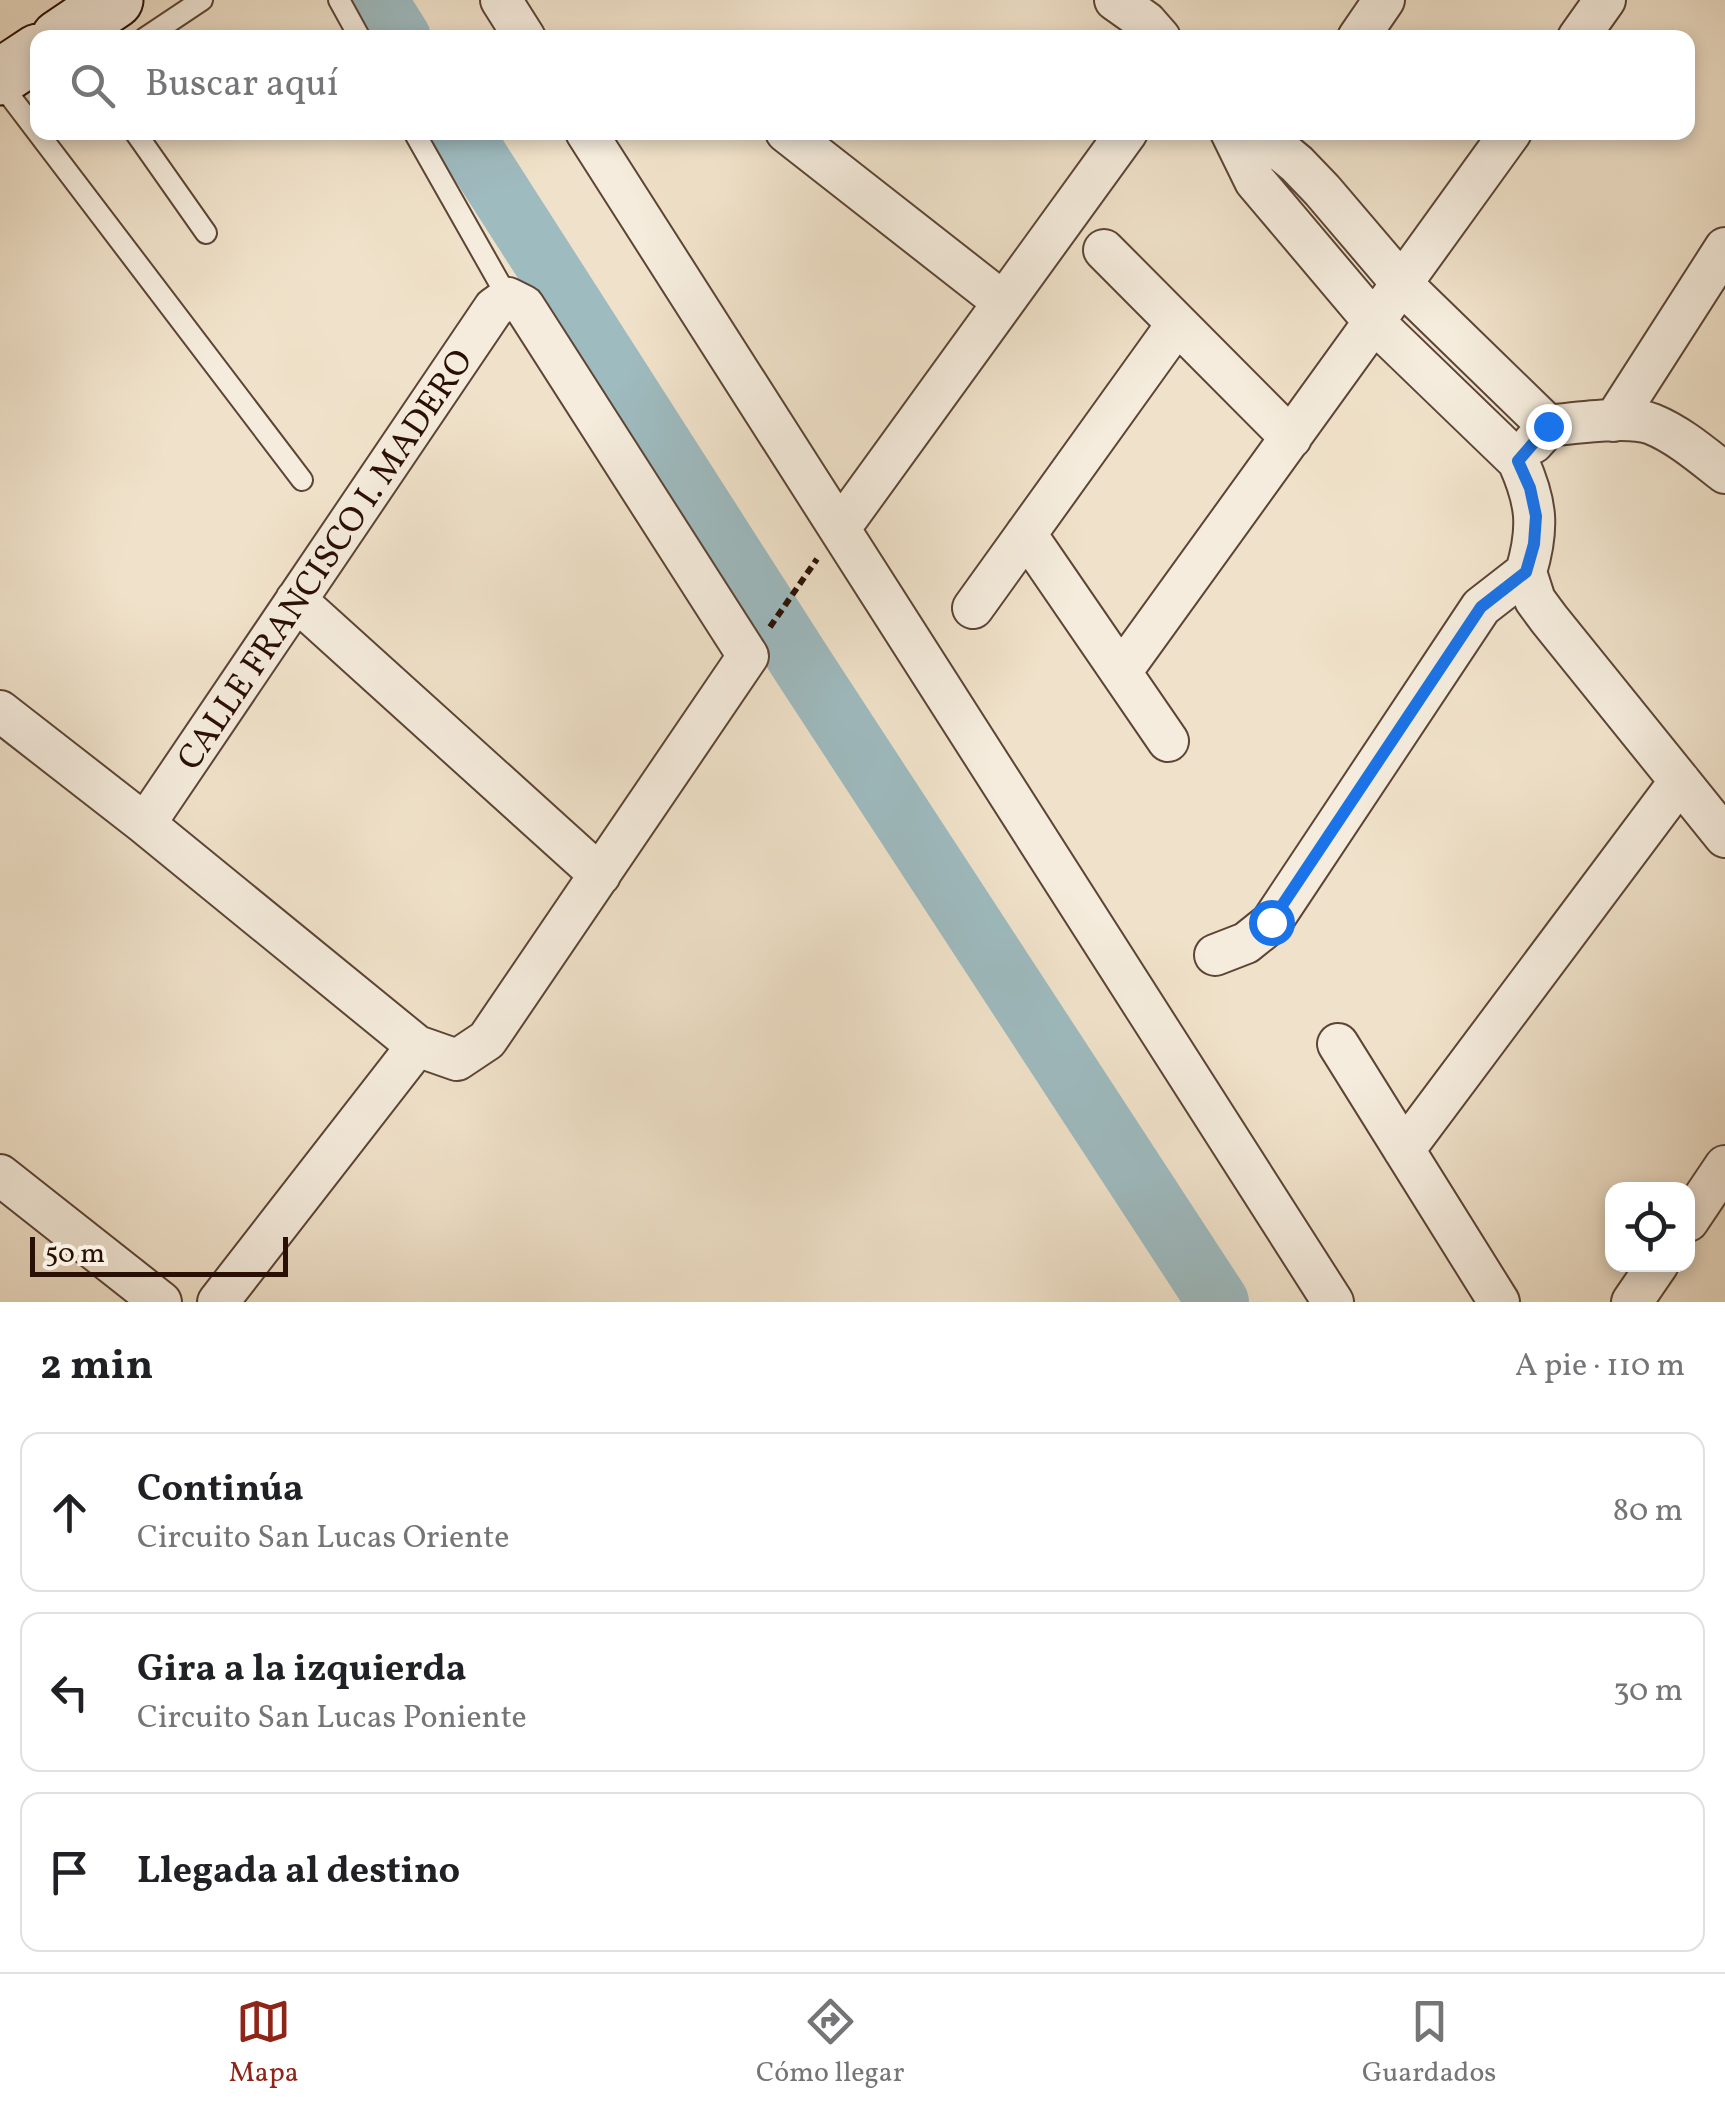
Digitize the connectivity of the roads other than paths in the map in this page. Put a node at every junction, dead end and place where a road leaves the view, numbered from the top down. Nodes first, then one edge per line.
1 (115, 0) edge
2 (202, 0) edge
3 (339, 0) edge
4 (501, 0) edge
5 (1115, 0) edge
6 (1384, 0) edge
7 (1605, 0) edge
8 (72, 30) edge
9 (156, 30) edge
10 (356, 30) edge
11 (520, 30) edge
12 (1153, 30) edge
13 (1363, 30) edge
14 (1584, 30) edge
15 (30, 59) edge
16 (0, 80) edge
17 (30, 120) edge
18 (45, 140) edge
19 (141, 140) edge
20 (419, 140) edge
21 (591, 140) edge
22 (796, 140) edge
23 (1121, 140) edge
24 (1236, 140) edge
25 (1505, 140) edge
26 (1285, 141) edge
27 (1255, 181) junction
28 (206, 233) dead end
29 (1725, 248) edge
30 (1104, 250) dead end
31 (1403, 285) junction
32 (508, 298) junction
33 (1002, 302) junction
34 (1375, 323) junction
35 (1177, 324) junction
36 (1614, 420) junction
37 (1548, 426) junction
38 (1291, 438) junction
39 (1518, 461) junction
40 (1725, 473) edge
41 (302, 480) dead end
42 (1026, 534) junction
43 (831, 540) junction
44 (1526, 572) junction
45 (296, 600) junction
46 (973, 608) dead end
47 (1121, 672) junction
48 (0, 711) edge
49 (1168, 741) dead end
50 (1680, 781) junction
51 (145, 824) junction
52 (1725, 837) edge
53 (600, 875) junction
54 (1215, 956) dead end
55 (1338, 1044) dead end
56 (417, 1046) junction
57 (1404, 1150) junction
58 (1725, 1166) edge
59 (0, 1174) edge
60 (1695, 1211) edge
61 (1653, 1272) edge
62 (160, 1302) edge
63 (218, 1302) edge
64 (1333, 1302) edge
65 (1499, 1302) edge
66 (1632, 1302) edge

1 - 8 main road
2 - 9 lane
3 - 10 lane
4 - 11 street
5 - 12 street
6 - 13 street
7 - 14 street
15 - 16 main road
16 - 17 lane
18 - 41 lane
19 - 28 lane
20 - 32 lane
21 - 43 street
22 - 33 street
23 - 33 street
24 - 27 street
25 - 31 street
26 - 27 street
26 - 31 street
27 - 34 street
29 - 36 street
30 - 35 street
31 - 34 street
31 - 37 street
32 - 45 street, CALLE FRANCISCO I. MADERO
32 - 53 street
33 - 43 street
34 - 38 street
34 - 39 street
35 - 38 street
35 - 42 street
36 - 37 street
36 - 40 street
37 - 39 street
38 - 47 street
39 - 44 street
42 - 46 street
42 - 47 street
43 - 64 street
44 - 50 street
44 - 54 street
45 - 51 street, CALLE FRANCISCO I. MADERO
45 - 53 street
47 - 49 street
48 - 51 street
50 - 52 street
50 - 57 street
51 - 56 street
53 - 56 street
55 - 57 street
56 - 63 street
57 - 65 street
58 - 60 street
59 - 62 street
61 - 66 street

